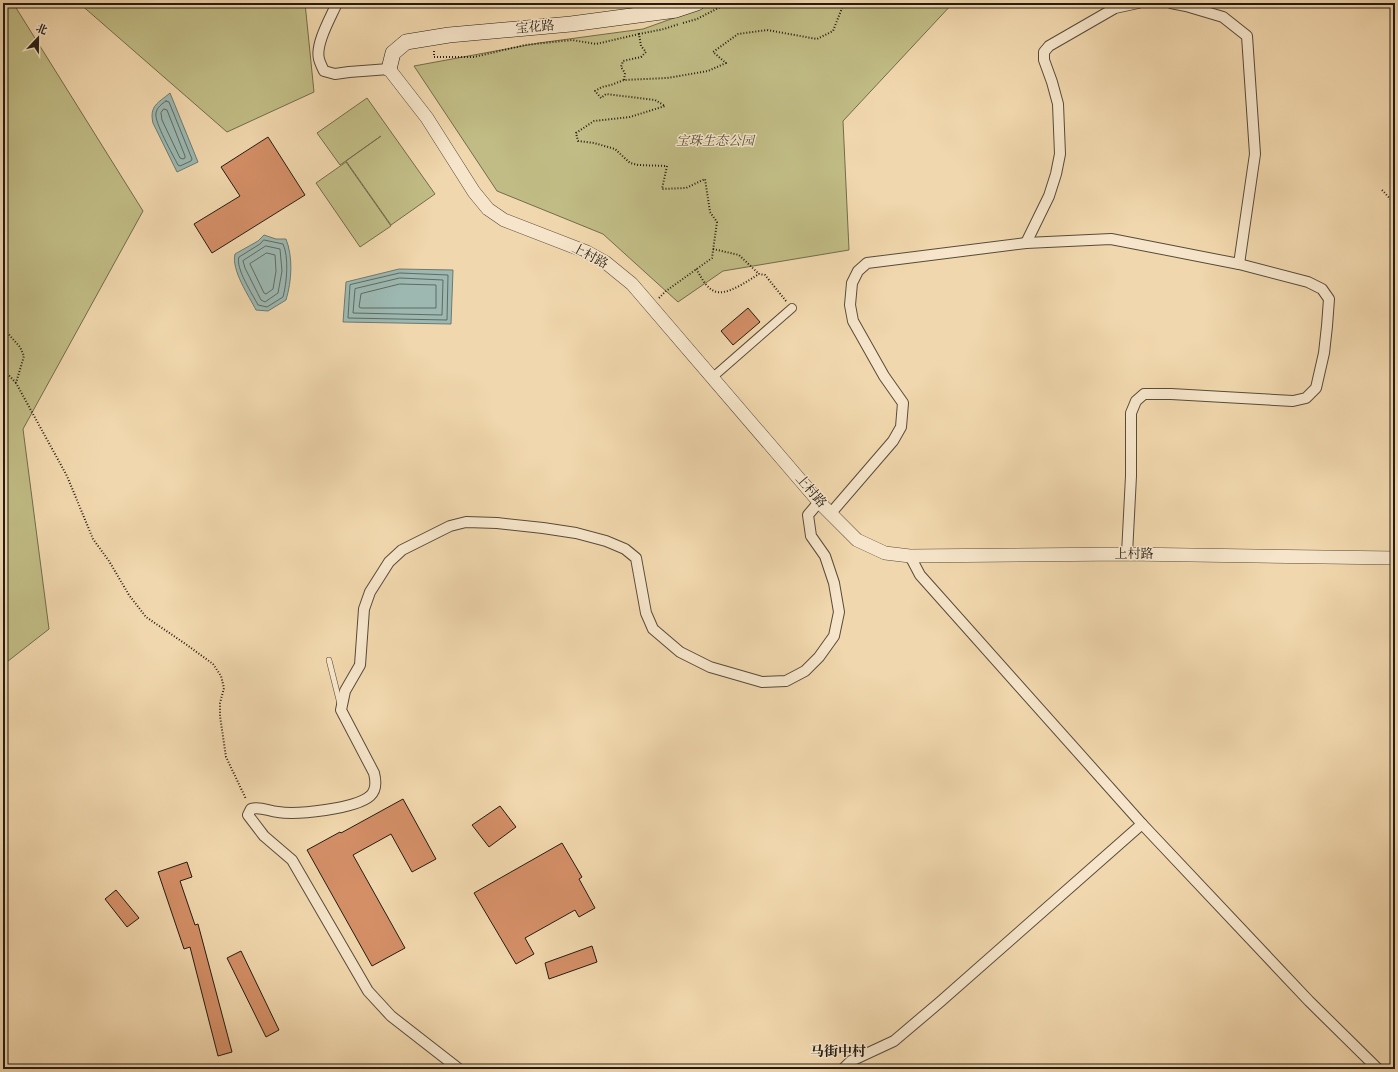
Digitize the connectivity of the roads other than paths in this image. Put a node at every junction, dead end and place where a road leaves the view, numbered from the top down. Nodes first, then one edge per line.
1 (337, 3) edge
2 (696, 3) edge
3 (1138, 3) edge
4 (1171, 3) edge
5 (389, 69) junction
6 (1026, 243) junction
7 (1239, 264) junction
8 (792, 308) road end
9 (713, 377) junction
10 (819, 502) junction
11 (831, 513) junction
12 (1127, 554) junction
13 (910, 556) junction
14 (1395, 558) edge
15 (329, 660) dead end
16 (341, 710) junction
17 (1142, 824) junction
18 (459, 1069) edge
19 (843, 1069) edge
20 (1378, 1069) edge

1 - 5 street
2 - 5 main road, 宝花路
3 - 6 street
4 - 7 street
5 - 9 street, 上村路
6 - 7 street
6 - 11 street
7 - 12 street
8 - 9 street
9 - 10 street, 上村路
10 - 11 street, 上村路
10 - 16 street
11 - 13 street, 上村路
12 - 13 street, 上村路
12 - 14 street, 上村路
13 - 17 street
15 - 16 lane
16 - 18 street
17 - 19 street
17 - 20 street

